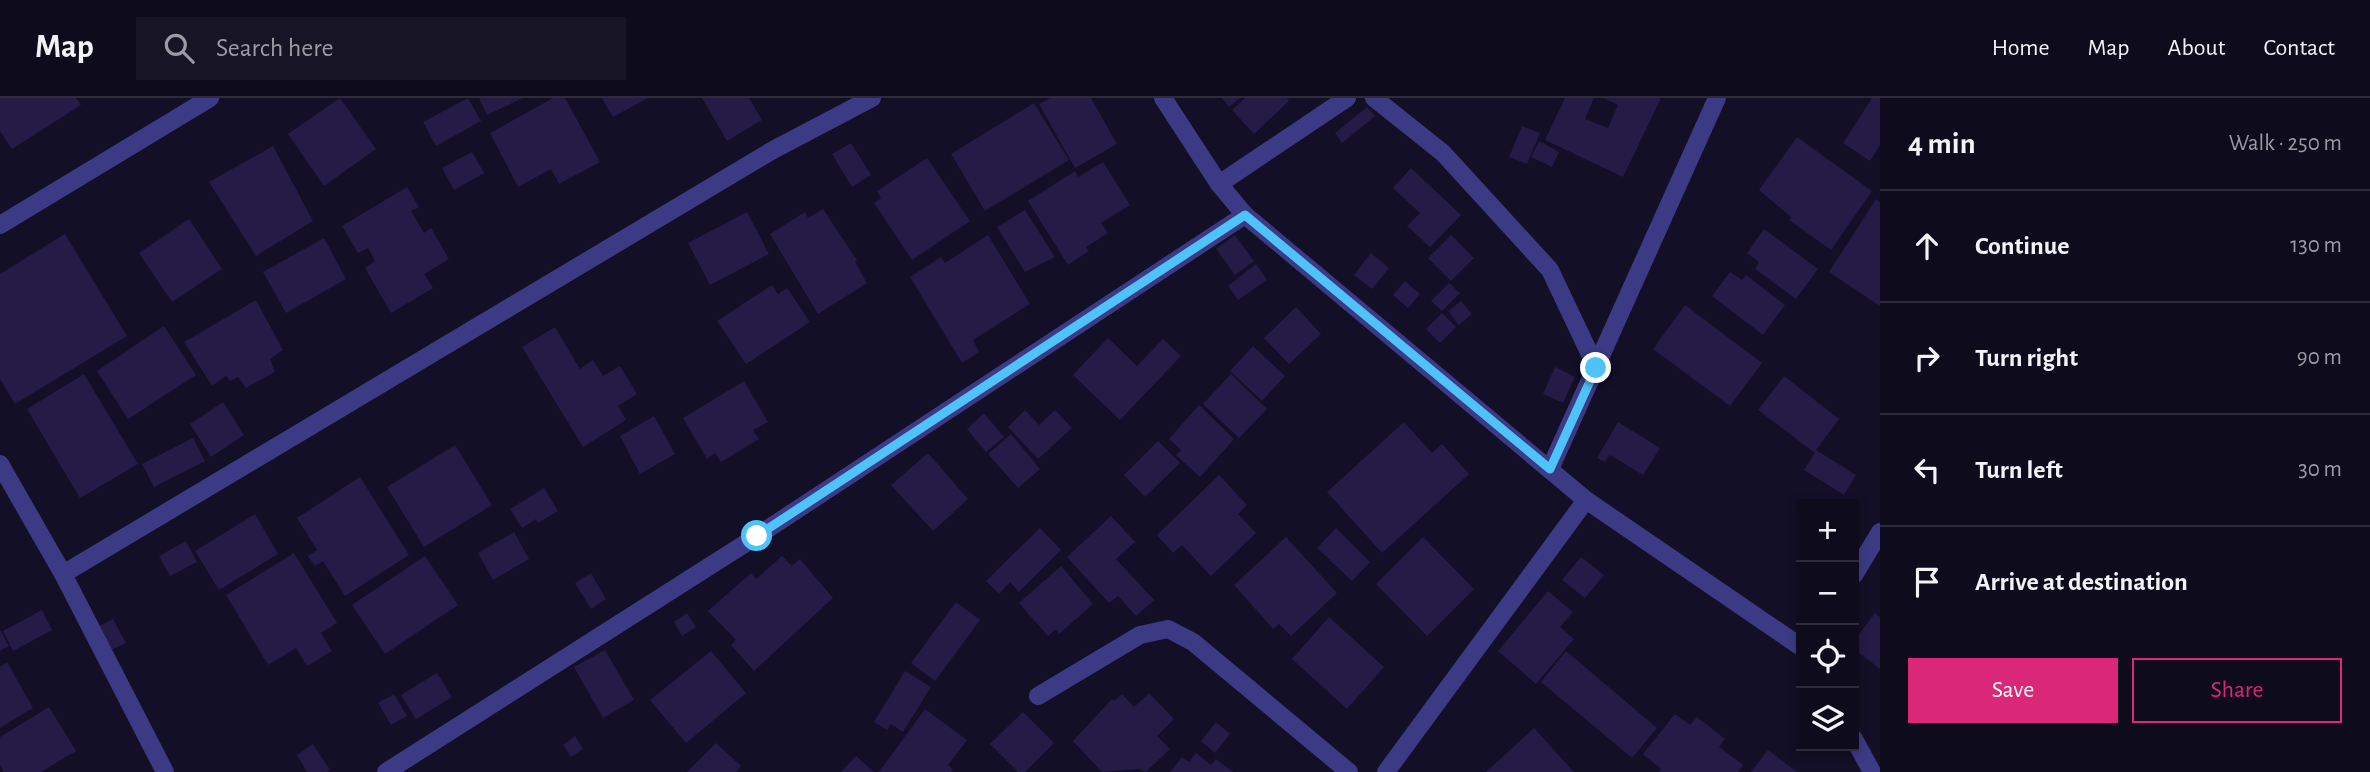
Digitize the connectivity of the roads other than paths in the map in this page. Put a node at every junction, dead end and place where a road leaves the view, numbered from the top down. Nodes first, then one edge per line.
1 (210, 98) edge
2 (872, 98) edge
3 (1163, 98) edge
4 (1347, 98) edge
5 (1374, 98) edge
6 (1717, 98) edge
7 (1220, 184) junction
8 (1245, 215) junction
9 (0, 225) edge
10 (1596, 368) junction
11 (0, 464) edge
12 (1550, 469) junction
13 (1586, 500) junction
14 (1879, 538) edge
15 (1859, 568) edge
16 (63, 574) junction
17 (1796, 644) edge
18 (1038, 696) dead end
19 (1859, 748) edge
20 (165, 772) edge
21 (386, 772) edge
22 (1349, 772) edge
23 (1386, 772) edge
24 (1872, 772) edge

1 - 9 street
2 - 16 street
3 - 7 street
4 - 7 street
5 - 10 street
6 - 10 street
7 - 8 street
8 - 12 street
8 - 21 street
10 - 12 street
11 - 16 street
12 - 13 street
13 - 17 street
13 - 23 street
14 - 15 street
16 - 20 street
18 - 22 street
19 - 24 street

